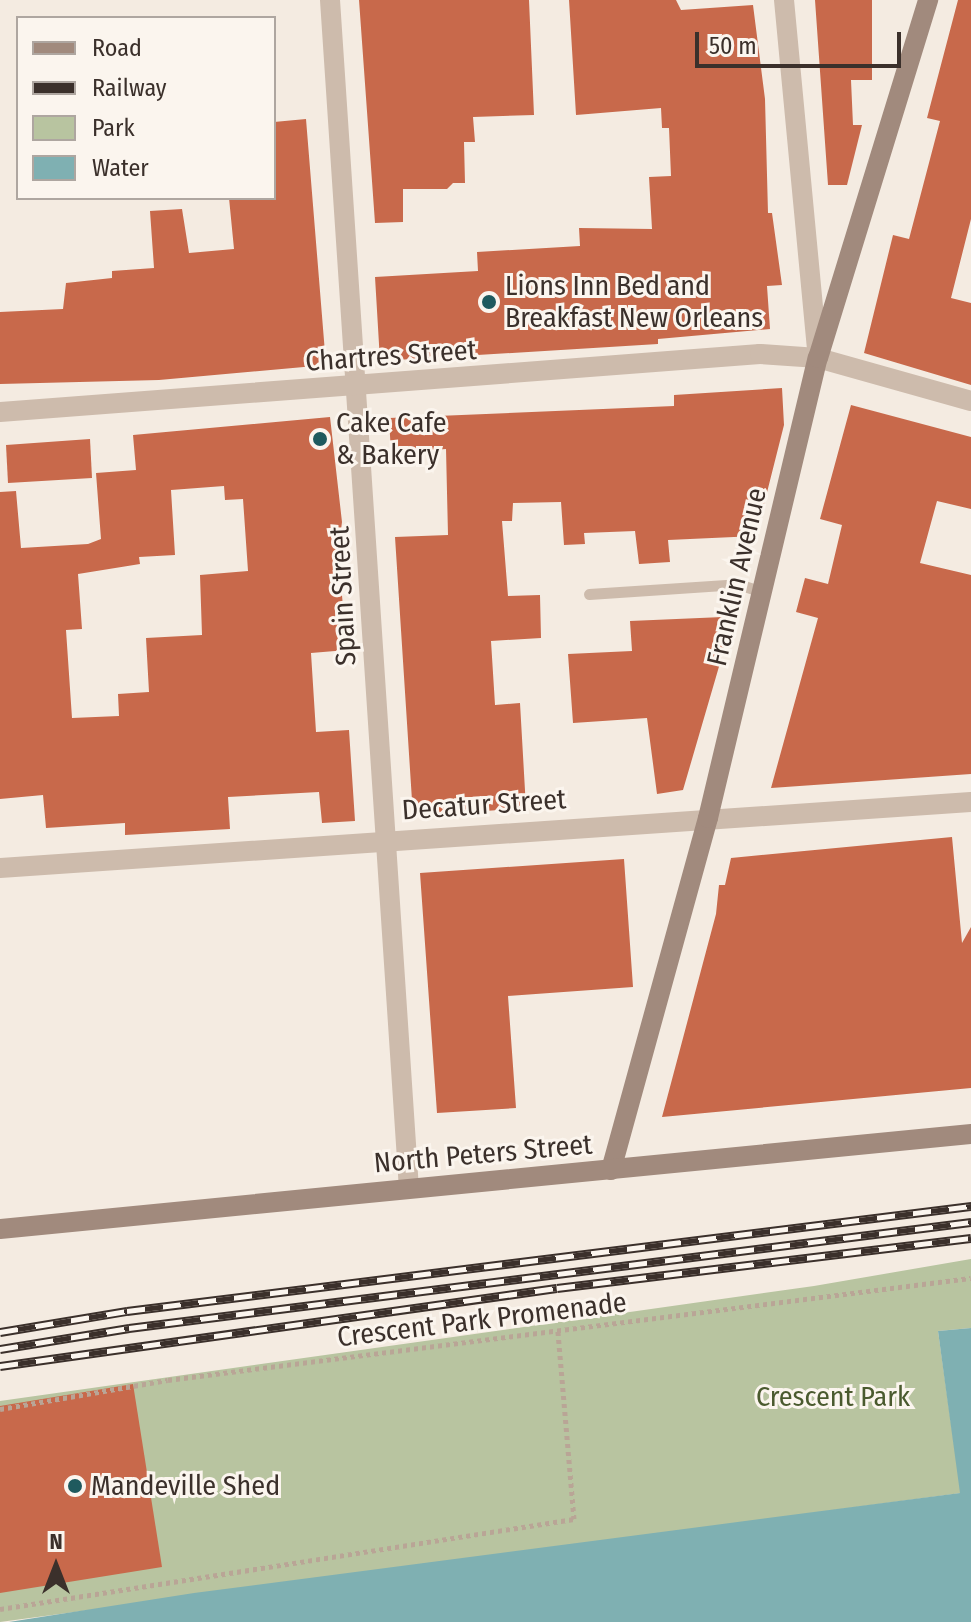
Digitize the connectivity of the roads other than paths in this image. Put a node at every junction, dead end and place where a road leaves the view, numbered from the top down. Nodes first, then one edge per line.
1 (330, 0) edge
2 (784, 0) edge
3 (928, 0) edge
4 (818, 358) junction
5 (358, 388) junction
6 (971, 401) edge
7 (0, 412) edge
8 (762, 592) junction
9 (589, 594) dead end
10 (971, 802) edge
11 (708, 818) junction
12 (385, 840) junction
13 (0, 868) edge
14 (971, 1134) edge
15 (611, 1170) junction
16 (409, 1188) junction
17 (0, 1229) edge

1 - 5 street, Spain Street
2 - 4 street
3 - 4 street, Franklin Avenue
4 - 5 street, Chartres Street
4 - 6 street, Chartres Street
4 - 8 street, Franklin Avenue
5 - 7 street, Chartres Street
5 - 12 street, Spain Street
8 - 9 lane
8 - 11 street, Franklin Avenue
10 - 11 street, Decatur Street
11 - 12 street, Decatur Street
11 - 15 street, Franklin Avenue
12 - 13 street, Decatur Street
12 - 16 street, Spain Street
14 - 15 street, North Peters Street
15 - 16 street, North Peters Street
16 - 17 street, North Peters Street

